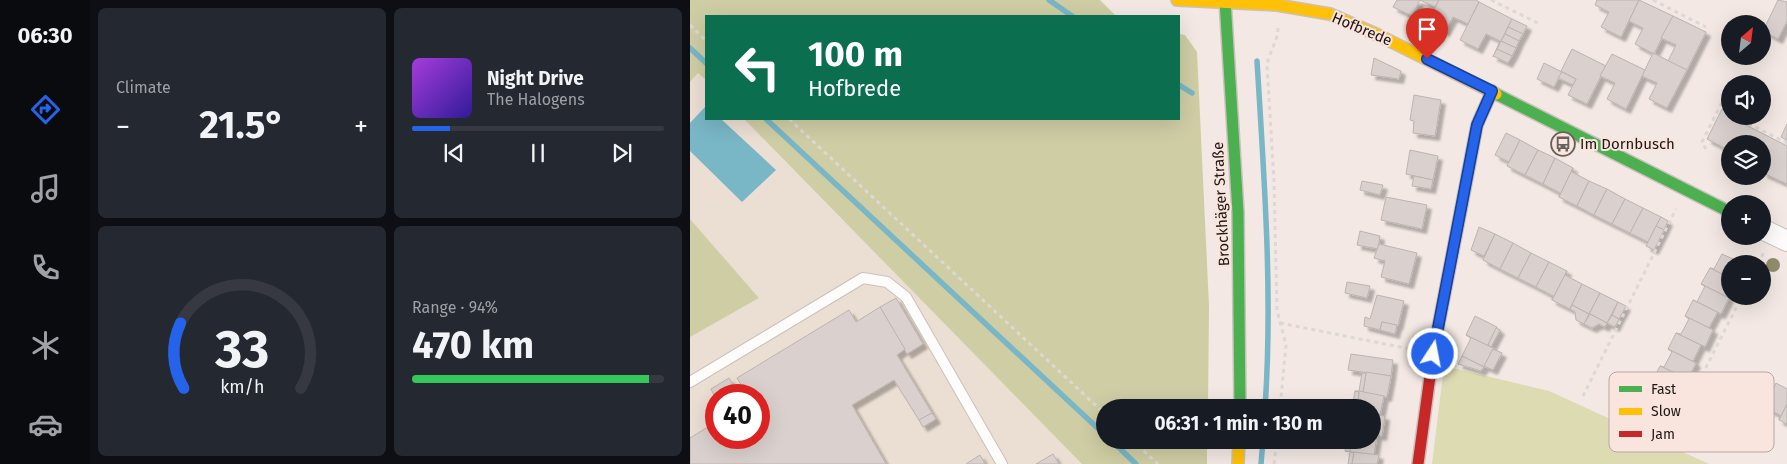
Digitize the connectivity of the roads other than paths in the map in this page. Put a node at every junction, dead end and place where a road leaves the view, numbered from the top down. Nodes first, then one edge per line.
1 (1177, 0) edge
2 (1225, 1) edge
3 (1492, 91) junction
4 (1721, 207) edge
5 (1771, 233) edge
6 (1787, 241) edge
7 (690, 382) edge
8 (1240, 399) edge
9 (1239, 449) edge
10 (1002, 464) edge
11 (1238, 464) edge
12 (1418, 464) edge

1 - 2 street, Hofbrede
2 - 3 street, Hofbrede
2 - 8 street, Brockhäger Straße
3 - 4 street, Hofbrede
3 - 12 street
5 - 6 street
7 - 10 lane
9 - 11 street

